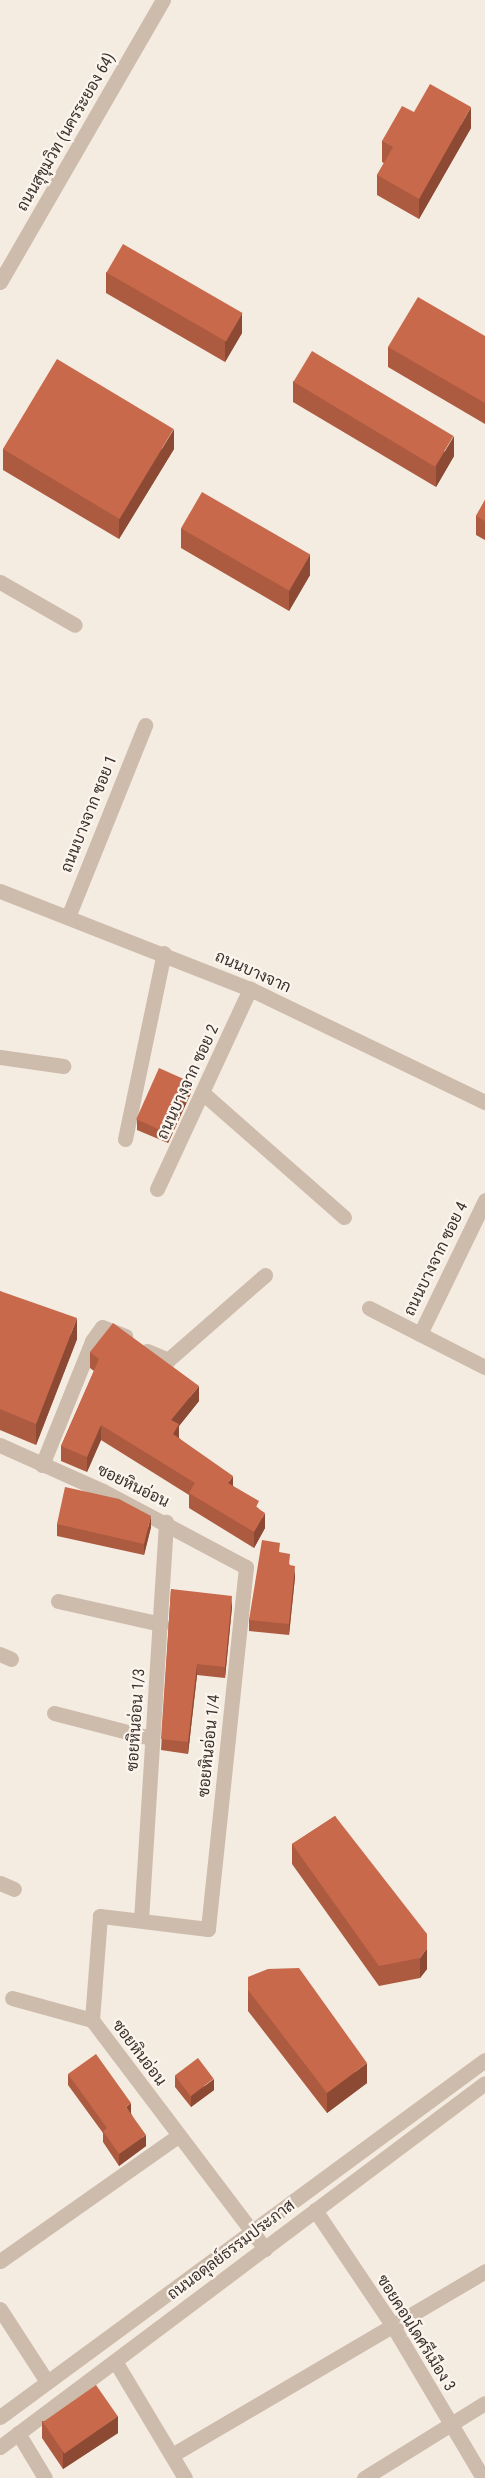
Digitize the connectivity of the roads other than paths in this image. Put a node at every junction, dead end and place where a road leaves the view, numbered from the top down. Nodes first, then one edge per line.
1 (163, 0) edge
2 (0, 282) edge
3 (0, 582) edge
4 (75, 625) dead end
5 (145, 725) dead end
6 (0, 891) edge
7 (68, 917) junction
8 (165, 953) junction
9 (250, 989) junction
10 (0, 1057) edge
11 (63, 1066) dead end
12 (205, 1095) junction
13 (485, 1102) edge
14 (124, 1139) dead end
15 (157, 1189) dead end
16 (485, 1200) edge
17 (344, 1216) dead end
18 (265, 1275) dead end
19 (369, 1308) dead end
20 (420, 1334) junction
21 (485, 1367) edge
22 (0, 1445) edge
23 (42, 1465) junction
24 (166, 1522) junction
25 (246, 1567) joint
26 (58, 1601) dead end
27 (161, 1624) junction
28 (54, 1713) dead end
29 (152, 1738) junction
30 (141, 1920) junction
31 (208, 1929) joint
32 (12, 1998) dead end
33 (92, 2020) junction
34 (485, 2060) edge
35 (485, 2083) edge
36 (178, 2136) junction
37 (315, 2210) junction
38 (251, 2232) junction
39 (265, 2249) junction
40 (0, 2261) edge
41 (485, 2271) edge
42 (0, 2309) edge
43 (391, 2323) junction
44 (115, 2361) junction
45 (46, 2380) junction
46 (485, 2403) edge
47 (0, 2417) edge
48 (450, 2423) junction
49 (18, 2433) junction
50 (0, 2448) edge
51 (172, 2455) junction
52 (45, 2478) edge
53 (185, 2478) edge
54 (364, 2478) edge
55 (483, 2478) edge

1 - 2 street, ถนนสุขุมวิท (นครระยอง 64)
3 - 4 street
5 - 7 street, ถนนบางจาก ซอย 1
6 - 7 street, ถนนบางจาก
7 - 8 street, ถนนบางจาก
8 - 9 street, ถนนบางจาก
8 - 14 street
9 - 12 street, ถนนบางจาก ซอย 2
9 - 13 street, ถนนบางจาก
10 - 11 street
12 - 15 street, ถนนบางจาก ซอย 2
12 - 17 street
16 - 20 street, ถนนบางจาก ซอย 4
18 - 23 street
19 - 20 street
20 - 21 street
22 - 23 street, ซอยหินอ่อน
23 - 24 street, ซอยหินอ่อน
24 - 25 street, ซอยหินอ่อน
24 - 27 street, ซอยหินอ่อน 1/3
25 - 31 street, ซอยหินอ่อน 1/4
26 - 27 street
27 - 29 street, ซอยหินอ่อน 1/3
28 - 29 street
29 - 30 street, ซอยหินอ่อน 1/3
30 - 31 street, ซอยหินอ่อน
30 - 33 street, ซอยหินอ่อน
32 - 33 street
33 - 36 street, ซอยหินอ่อน
34 - 38 street, ถนนอดุลย์ธรรมประภาส
35 - 37 street, ถนนอดุลย์ธรรมประภาส
36 - 38 street, ซอยหินอ่อน
36 - 40 street
37 - 39 street, ถนนอดุลย์ธรรมประภาส
37 - 43 street, ซอยคอนโดศรีเมือง 3
38 - 39 street, ซอยหินอ่อน
38 - 45 street, ถนนอดุลย์ธรรมประภาส
39 - 44 street, ถนนอดุลย์ธรรมประภาส
41 - 43 street
42 - 45 street
43 - 48 street, ซอยคอนโดศรีเมือง 3
43 - 51 street
44 - 49 street, ถนนอดุลย์ธรรมประภาส
44 - 51 street
45 - 47 street, ถนนอดุลย์ธรรมประภาส
46 - 48 street
48 - 54 street
48 - 55 street, ซอยคอนโดศรีเมือง 3
49 - 50 street, ถนนอดุลย์ธรรมประภาส
49 - 52 street
51 - 53 street

